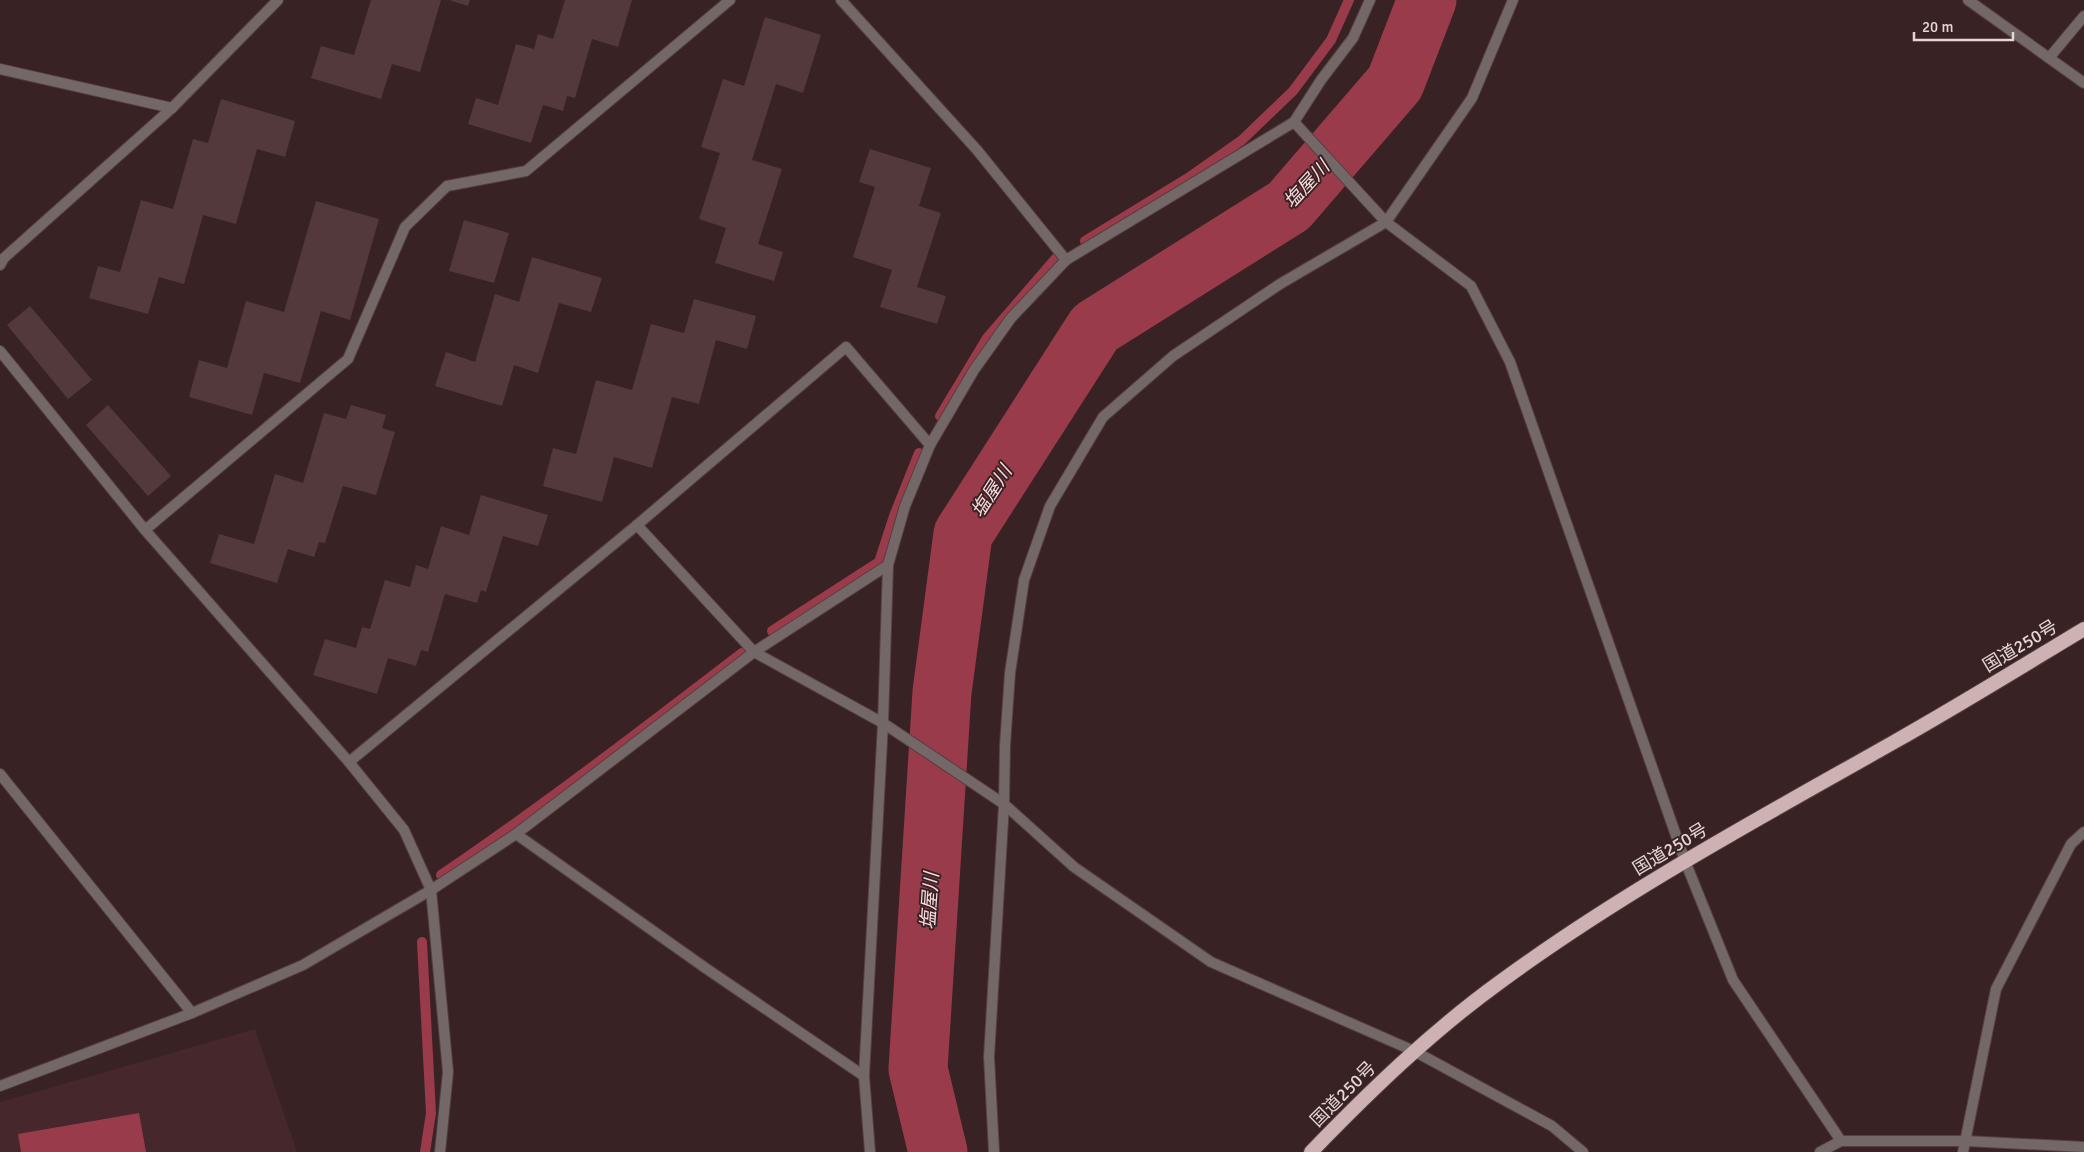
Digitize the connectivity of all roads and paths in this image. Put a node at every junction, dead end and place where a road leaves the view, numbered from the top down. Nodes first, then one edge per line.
1 (278, 0) edge
2 (841, 0) edge
3 (1370, 0) edge
4 (1513, 0) edge
5 (1968, 0) edge
6 (725, 1) edge
7 (2084, 16) edge
8 (2049, 58) junction
9 (0, 69) edge
10 (2084, 83) edge
11 (172, 108) junction
12 (1294, 122) junction
13 (1386, 222) junction
14 (1066, 260) junction
15 (0, 265) edge
16 (0, 351) edge
17 (930, 445) junction
18 (637, 525) junction
19 (145, 530) junction
20 (888, 565) junction
21 (2084, 629) edge
22 (754, 652) junction
23 (883, 723) junction
24 (349, 762) junction
25 (0, 774) edge
26 (1004, 804) junction
27 (2084, 832) edge
28 (516, 834) junction
29 (1685, 861) junction
30 (431, 890) junction
31 (192, 1013) junction
32 (1414, 1051) junction
33 (864, 1076) junction
34 (0, 1086) edge
35 (1841, 1141) junction
36 (1966, 1141) junction
37 (2084, 1148) edge
38 (440, 1152) edge
39 (870, 1152) edge
40 (994, 1152) edge
41 (1311, 1152) edge
42 (1582, 1152) edge
43 (1820, 1152) edge
44 (1963, 1152) edge

1 - 11 street
2 - 14 street
3 - 12 street
4 - 13 street
5 - 8 street
6 - 19 street
7 - 8 street
8 - 10 street
9 - 11 street
11 - 15 street
12 - 13 street
12 - 14 street
13 - 26 street
13 - 29 street
14 - 17 street
16 - 19 street
17 - 18 street
17 - 20 street
18 - 22 street
18 - 24 street
19 - 24 street
20 - 22 street
20 - 23 street
21 - 29 highway, 国道250号
22 - 23 street
22 - 28 street
23 - 26 street
23 - 33 street
24 - 30 street
25 - 31 street
26 - 32 street
26 - 40 street
27 - 36 street
28 - 30 street
28 - 33 street
29 - 32 highway, 国道250号
29 - 35 street
30 - 31 street
30 - 38 street
31 - 34 street
32 - 41 highway, 国道250号
32 - 42 street
33 - 39 street
35 - 36 street
35 - 43 street
36 - 37 street
36 - 44 street

